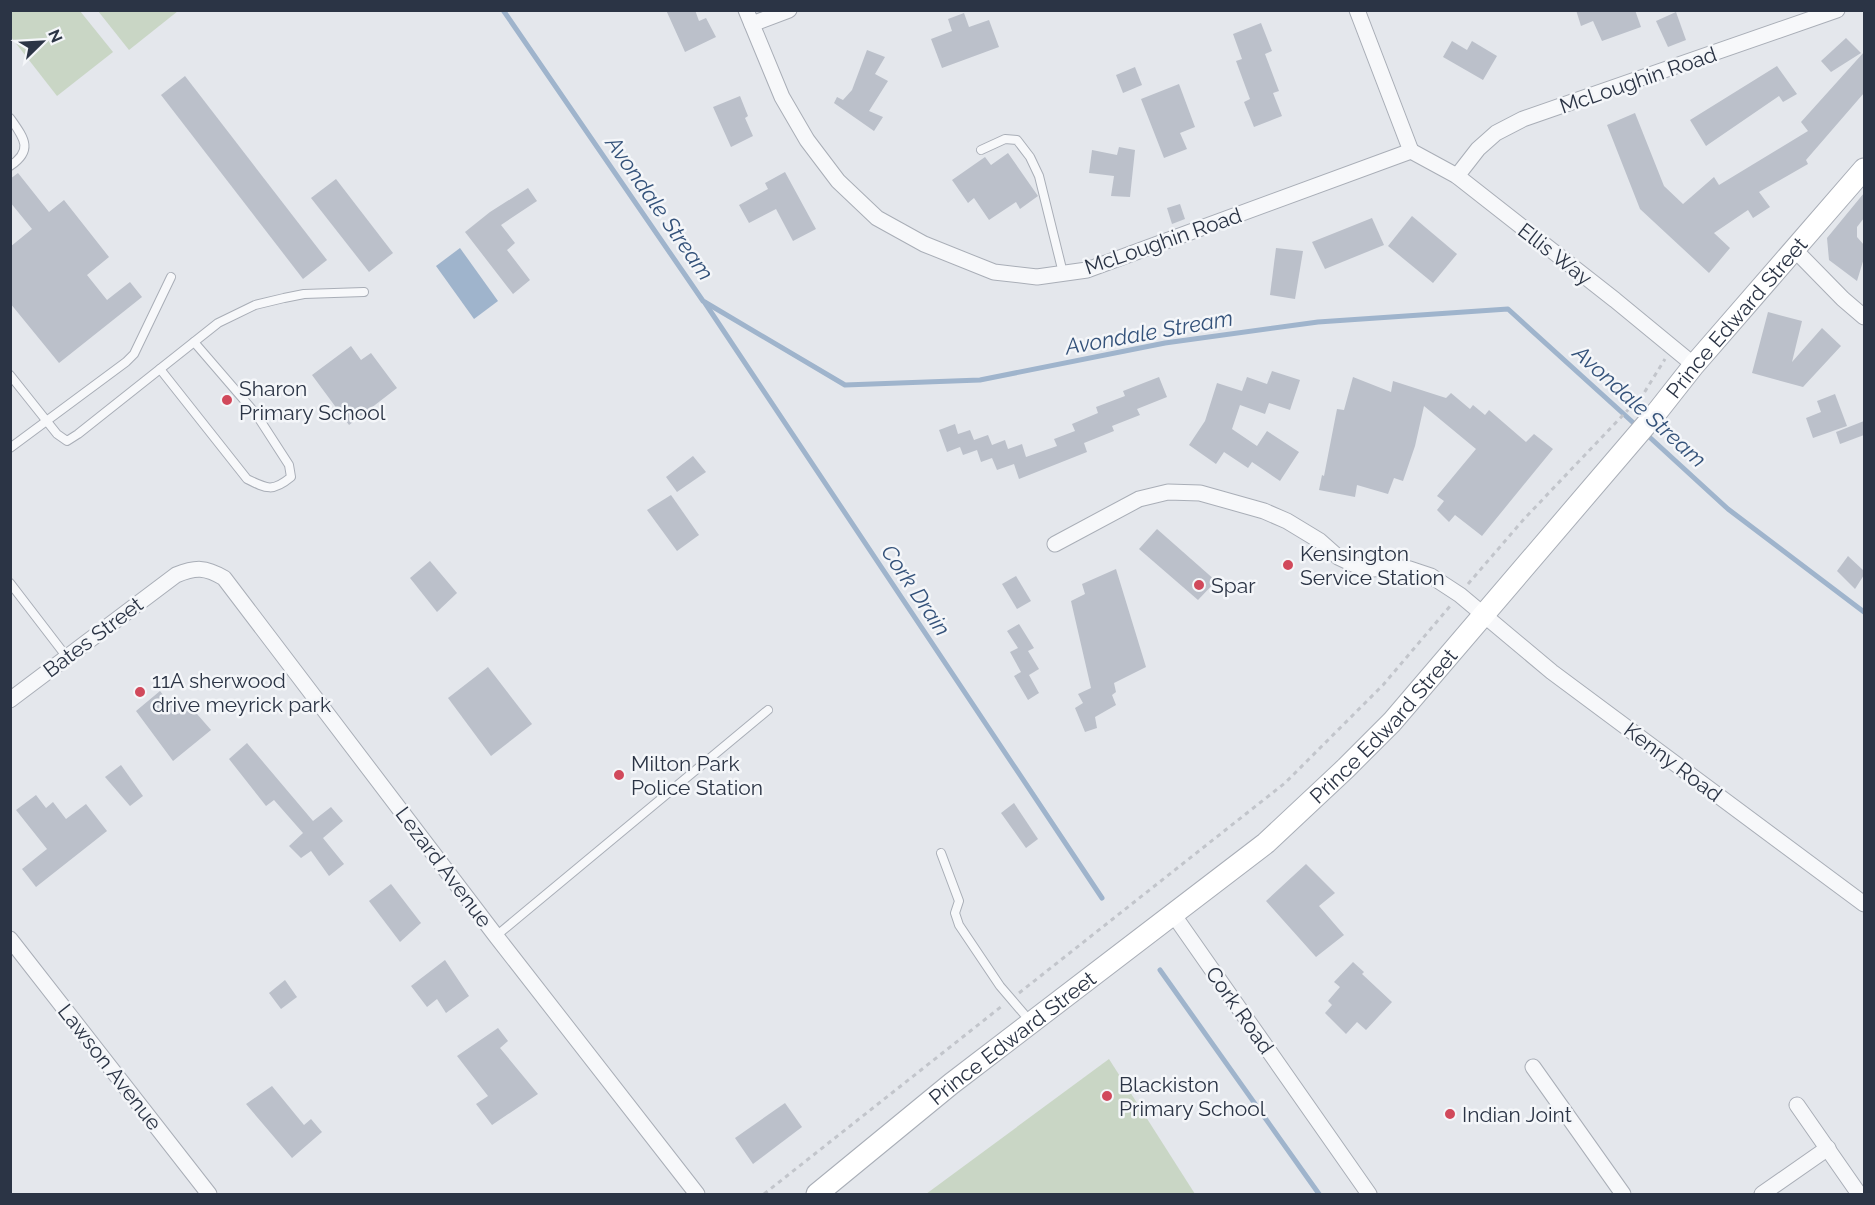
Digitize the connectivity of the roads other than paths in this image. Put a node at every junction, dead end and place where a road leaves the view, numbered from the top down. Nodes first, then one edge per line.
1 (789, 10) edge
2 (1357, 10) edge
3 (1838, 10) edge
4 (749, 17) edge
5 (10, 118) edge
6 (981, 150) dead end
7 (1411, 151) junction
8 (10, 166) edge
9 (1864, 168) edge
10 (1457, 177) junction
11 (1795, 250) junction
12 (1063, 273) junction
13 (171, 276) dead end
14 (364, 292) dead end
15 (1864, 317) edge
16 (194, 342) junction
17 (1694, 365) junction
18 (160, 369) junction
19 (10, 375) edge
20 (46, 421) junction
21 (10, 448) edge
22 (1055, 544) dead end
23 (176, 575) joint
24 (10, 583) edge
25 (1484, 615) junction
26 (66, 656) junction
27 (10, 700) edge
28 (768, 710) dead end
29 (941, 853) dead end
30 (1864, 904) edge
31 (1173, 914) junction
32 (496, 936) junction
33 (10, 939) edge
34 (1031, 1022) junction
35 (1533, 1067) dead end
36 (1797, 1105) dead end
37 (1828, 1148) junction
38 (209, 1194) edge
39 (697, 1194) edge
40 (816, 1194) edge
41 (1369, 1194) edge
42 (1623, 1194) edge
43 (1762, 1194) edge
44 (1860, 1194) edge

1 - 4 street
2 - 7 street
3 - 10 street, McLoughin Road
4 - 12 street, McLoughin Road
5 - 8 lane
6 - 12 lane
7 - 10 street, Ellis Way
7 - 12 street, McLoughin Road
9 - 11 main road, Prince Edward Street
10 - 17 street, Ellis Way
11 - 15 street
11 - 17 main road, Prince Edward Street
13 - 20 lane
14 - 16 lane
16 - 18 lane
16 - 18 lane
17 - 25 main road, Prince Edward Street
18 - 20 lane
19 - 20 lane
20 - 21 lane
22 - 25 street, Kenny Road
23 - 26 street, Bates Street
23 - 32 street, Lezard Avenue
24 - 26 lane
25 - 30 street, Kenny Road
25 - 31 main road, Prince Edward Street
26 - 27 street, Bates Street
28 - 32 lane
29 - 34 lane
31 - 34 main road, Prince Edward Street
31 - 41 street, Cork Road
32 - 39 street, Lezard Avenue
33 - 38 street, Lawson Avenue
34 - 40 main road, Prince Edward Street
35 - 42 street
36 - 37 street
37 - 43 street
37 - 44 street

